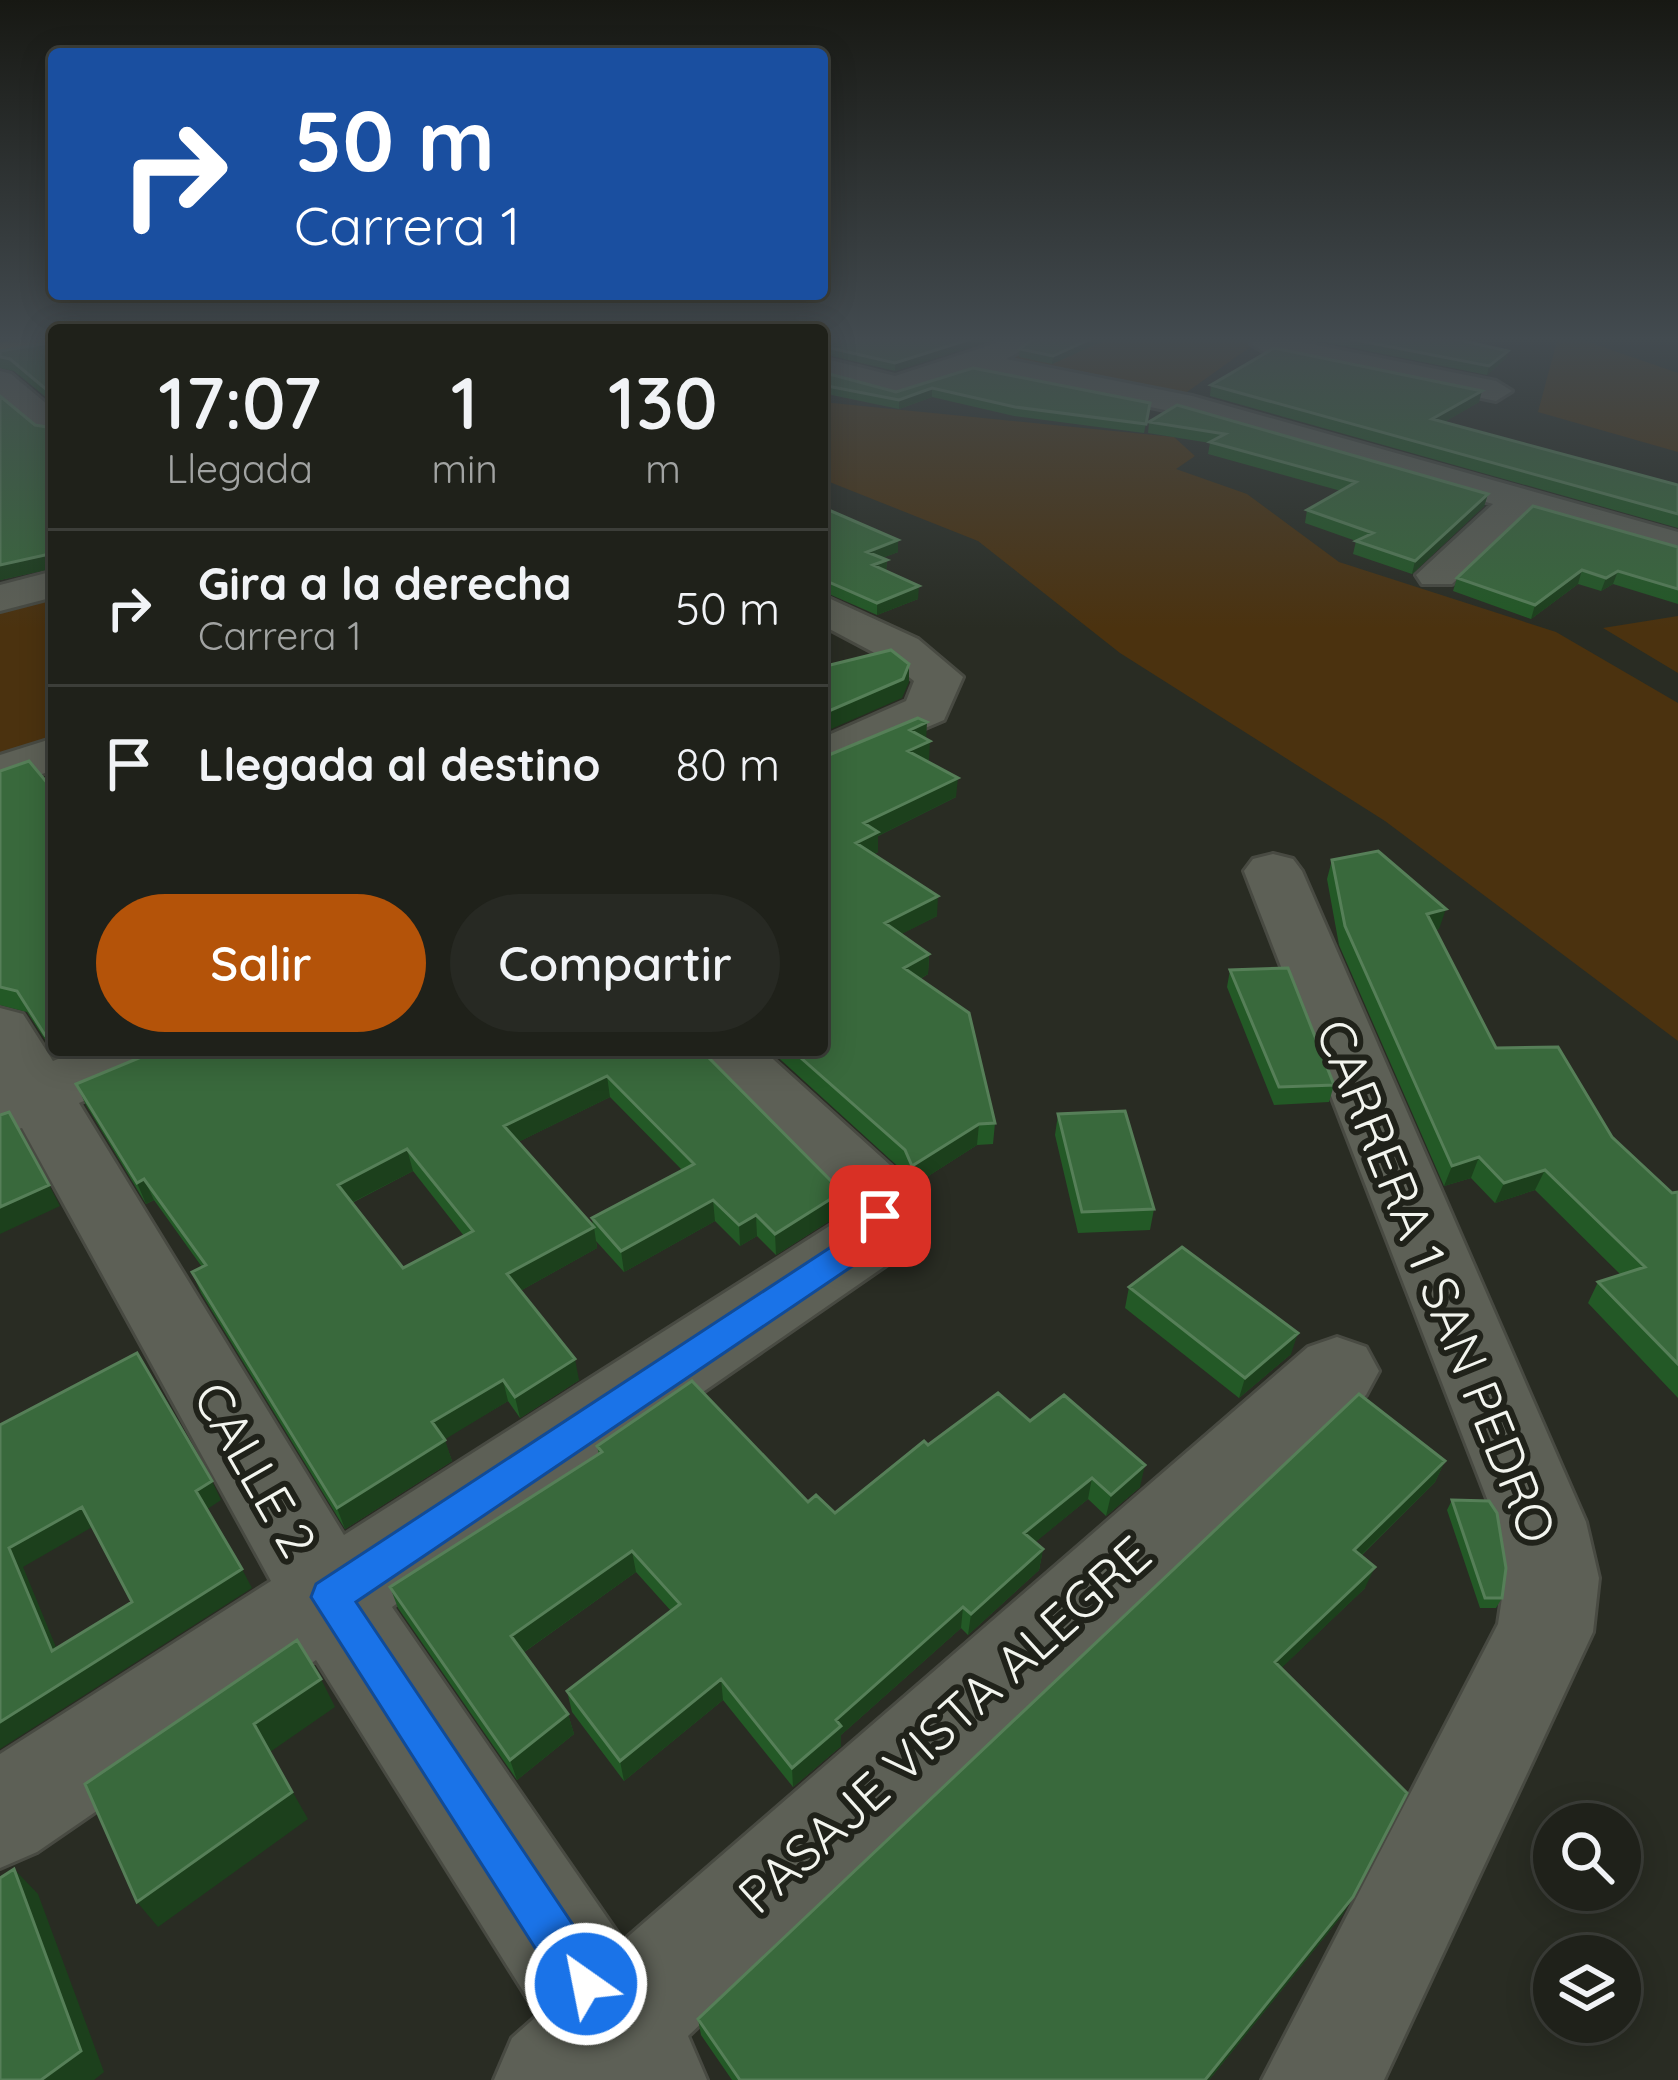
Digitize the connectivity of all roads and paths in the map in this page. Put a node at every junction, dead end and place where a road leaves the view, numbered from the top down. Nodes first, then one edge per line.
1 (1289, 434) edge
2 (48, 441) edge
3 (18, 448) edge
4 (1521, 500) junction
5 (1678, 545) edge
6 (1436, 575) dead end
7 (48, 586) edge
8 (0, 598) edge
9 (828, 611) edge
10 (828, 754) edge
11 (48, 755) edge
12 (0, 772) edge
13 (1274, 871) dead end
14 (114, 1056) edge
15 (728, 1056) edge
16 (12, 1078) edge
17 (1336, 1371) dead end
18 (330, 1597) junction
19 (0, 1815) edge
20 (604, 2061) edge
21 (1322, 2080) edge

1 - 4 street
2 - 3 street
4 - 5 street
4 - 6 street
7 - 8 street
9 - 10 street
11 - 12 street
13 - 21 street, CARRERA 1 SAN PEDRO
14 - 16 street
15 - 18 street
16 - 18 street, CALLE 2
17 - 20 street, PASAJE VISTA ALEGRE
18 - 19 street
18 - 20 street, CALLE 2

